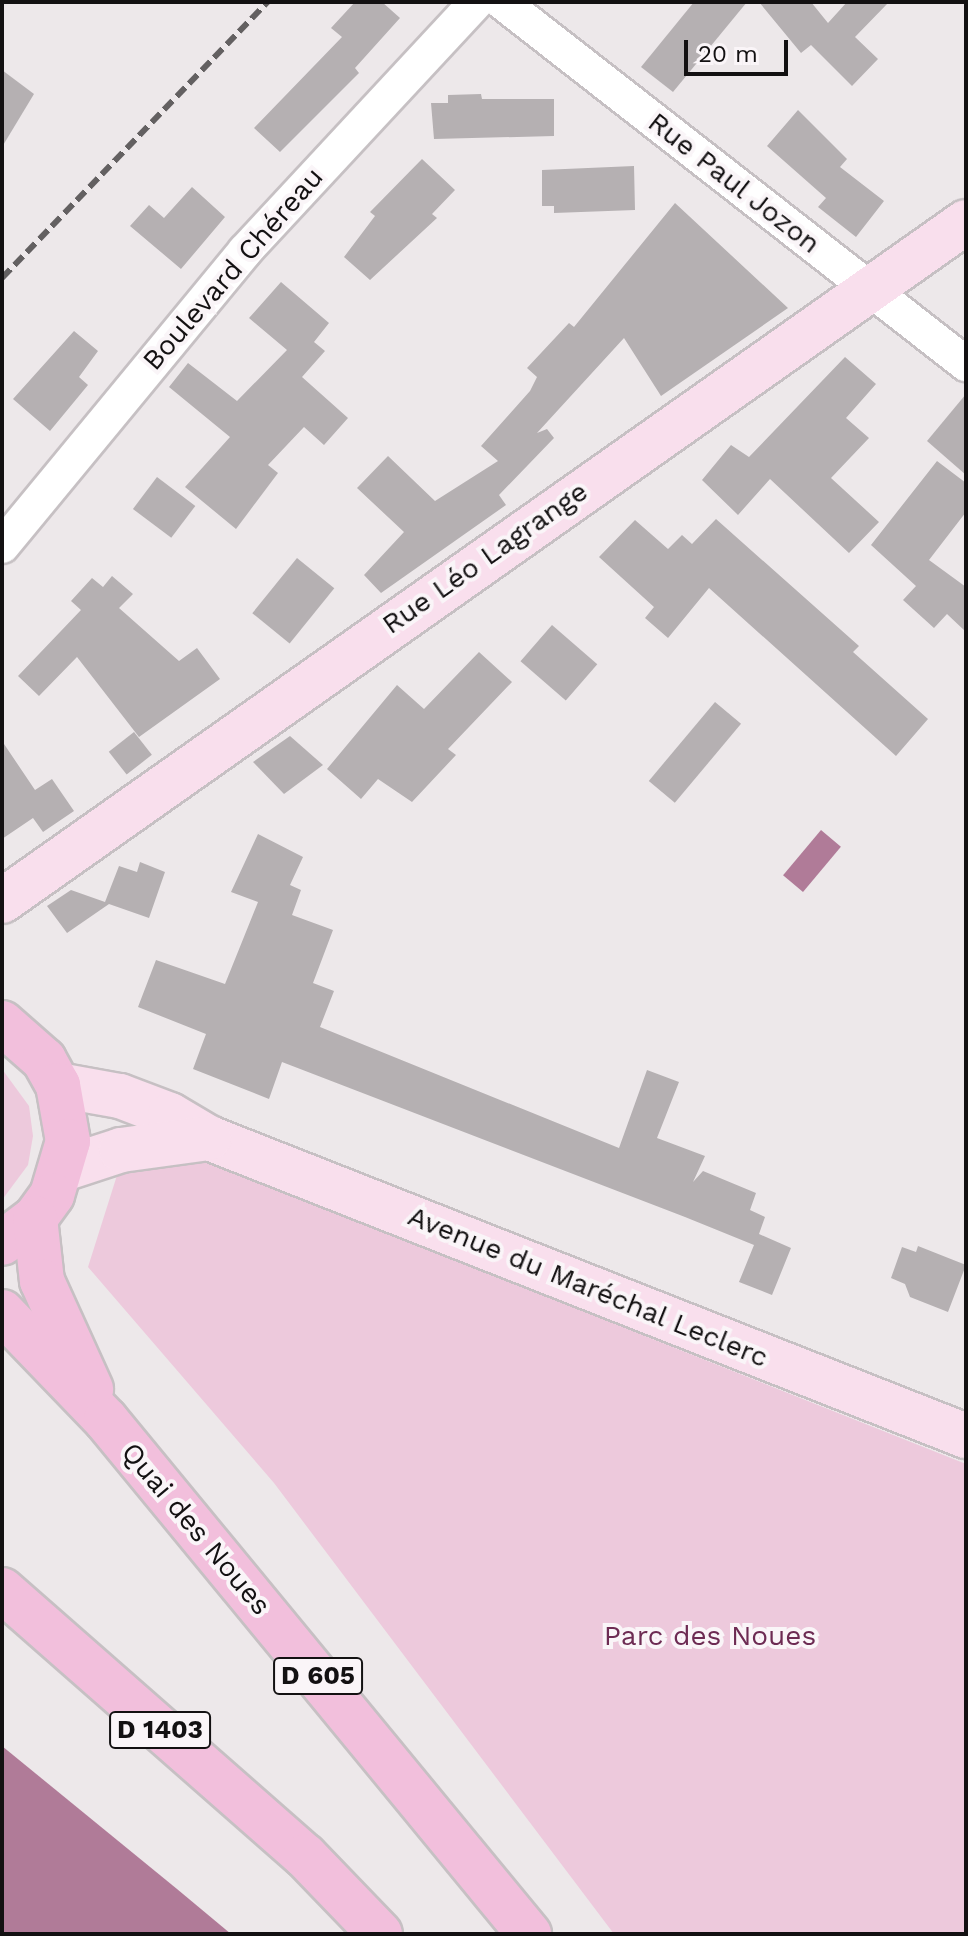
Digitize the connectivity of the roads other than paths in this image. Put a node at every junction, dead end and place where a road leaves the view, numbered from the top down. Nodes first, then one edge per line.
1 (476, 2) edge
2 (502, 2) edge
3 (966, 222) edge
4 (870, 286) junction
5 (966, 364) edge
6 (2, 546) edge
7 (3, 909) edge
8 (2, 1023) edge
9 (58, 1085) junction
10 (209, 1138) junction
11 (63, 1169) junction
12 (19, 1231) edge
13 (2, 1312) edge
14 (106, 1420) junction
15 (966, 1436) edge
16 (7, 1597) edge
17 (380, 1934) edge
18 (529, 1934) edge

1 - 6 street, Boulevard Chéreau
2 - 4 street, Rue Paul Jozon
3 - 4 main road, Rue Léo Lagrange
4 - 5 street, Rue Paul Jozon
4 - 7 main road, Rue Léo Lagrange
8 - 9 main road
9 - 10 main road, Avenue du Maréchal Leclerc
9 - 11 main road
10 - 11 main road
10 - 15 main road, Avenue du Maréchal Leclerc
11 - 12 main road
12 - 14 main road, D 605
13 - 14 main road, D 605
14 - 18 main road, Quai des Noues / D 605
16 - 17 main road, D 1403

